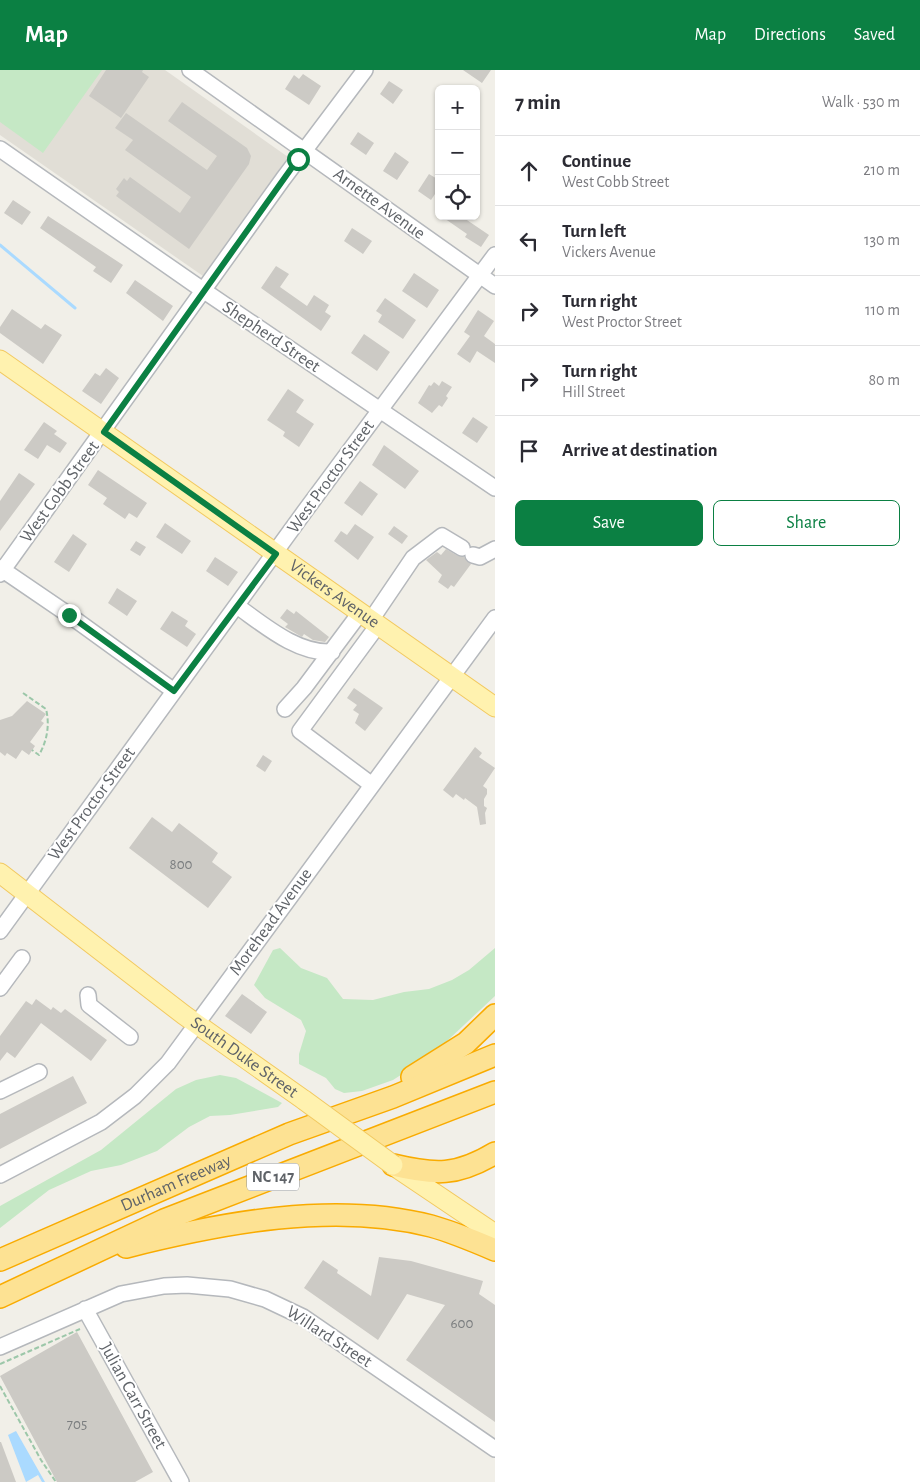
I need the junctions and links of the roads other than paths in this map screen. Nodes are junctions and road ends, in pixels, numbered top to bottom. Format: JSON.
{"nodes":[{"id":1,"x":190,"y":70,"type":"edge"},
{"id":2,"x":364,"y":70,"type":"edge"},
{"id":3,"x":0,"y":149,"type":"edge"},
{"id":4,"x":305,"y":150,"type":"junction"},
{"id":5,"x":495,"y":256,"type":"edge"},
{"id":6,"x":480,"y":276,"type":"junction"},
{"id":7,"x":495,"y":286,"type":"edge"},
{"id":8,"x":204,"y":291,"type":"junction"},
{"id":9,"x":0,"y":360,"type":"edge"},
{"id":10,"x":379,"y":410,"type":"junction"},
{"id":11,"x":104,"y":432,"type":"junction"},
{"id":12,"x":495,"y":488,"type":"edge"},
{"id":13,"x":495,"y":549,"type":"edge"},
{"id":14,"x":276,"y":554,"type":"junction"},
{"id":15,"x":1,"y":571,"type":"edge"},
{"id":16,"x":237,"y":606,"type":"junction"},
{"id":17,"x":495,"y":618,"type":"edge"},
{"id":18,"x":370,"y":619,"type":"junction"},
{"id":19,"x":332,"y":652,"type":"junction"},
{"id":20,"x":452,"y":677,"type":"junction"},
{"id":21,"x":174,"y":691,"type":"junction"},
{"id":22,"x":495,"y":707,"type":"edge"},
{"id":23,"x":285,"y":709,"type":"dead end"},
{"id":24,"x":372,"y":785,"type":"junction"},
{"id":25,"x":0,"y":874,"type":"edge"},
{"id":26,"x":27,"y":894,"type":"junction"},
{"id":27,"x":0,"y":931,"type":"edge"},
{"id":28,"x":22,"y":958,"type":"dead end"},
{"id":29,"x":0,"y":988,"type":"edge"},
{"id":30,"x":88,"y":995,"type":"dead end"},
{"id":31,"x":495,"y":1015,"type":"edge"},
{"id":32,"x":196,"y":1025,"type":"junction"},
{"id":33,"x":130,"y":1036,"type":"dead end"},
{"id":34,"x":495,"y":1055,"type":"edge"},
{"id":35,"x":39,"y":1072,"type":"dead end"},
{"id":36,"x":0,"y":1091,"type":"edge"},
{"id":37,"x":495,"y":1092,"type":"edge"},
{"id":38,"x":289,"y":1134,"type":"junction"},
{"id":39,"x":495,"y":1153,"type":"edge"},
{"id":40,"x":393,"y":1165,"type":"junction"},
{"id":41,"x":0,"y":1175,"type":"edge"},
{"id":42,"x":495,"y":1234,"type":"edge"},
{"id":43,"x":495,"y":1250,"type":"edge"},
{"id":44,"x":0,"y":1260,"type":"edge"},
{"id":45,"x":55,"y":1270,"type":"junction"},
{"id":46,"x":0,"y":1297,"type":"edge"},
{"id":47,"x":85,"y":1309,"type":"junction"},
{"id":48,"x":0,"y":1347,"type":"edge"},
{"id":49,"x":495,"y":1449,"type":"edge"},
{"id":50,"x":181,"y":1482,"type":"edge"}],
"edges":[{"from":1,"to":4,"type":"street","name":"Arnette Avenue"},
{"from":2,"to":4,"type":"street","name":"West Cobb Street"},
{"from":3,"to":8,"type":"street","name":"Shepherd Street"},
{"from":4,"to":6,"type":"street","name":"Arnette Avenue"},
{"from":4,"to":8,"type":"street","name":"West Cobb Street"},
{"from":5,"to":6,"type":"street","name":"West Proctor Street"},
{"from":6,"to":7,"type":"street","name":"Arnette Avenue"},
{"from":6,"to":10,"type":"street","name":"West Proctor Street"},
{"from":8,"to":10,"type":"street","name":"Shepherd Street"},
{"from":8,"to":11,"type":"street","name":"West Cobb Street"},
{"from":9,"to":11,"type":"main road","name":"Vickers Avenue"},
{"from":10,"to":12,"type":"street","name":"Shepherd Street"},
{"from":10,"to":14,"type":"street","name":"West Proctor Street"},
{"from":11,"to":14,"type":"main road","name":"Vickers Avenue"},
{"from":11,"to":15,"type":"street","name":"West Cobb Street"},
{"from":13,"to":18,"type":"street"},
{"from":14,"to":16,"type":"street","name":"West Proctor Street"},
{"from":14,"to":18,"type":"main road","name":"Vickers Avenue"},
{"from":15,"to":21,"type":"street"},
{"from":16,"to":19,"type":"street"},
{"from":16,"to":21,"type":"street","name":"West Proctor Street"},
{"from":17,"to":20,"type":"street","name":"Morehead Avenue"},
{"from":18,"to":19,"type":"street"},
{"from":18,"to":20,"type":"main road","name":"Vickers Avenue"},
{"from":18,"to":24,"type":"street"},
{"from":19,"to":23,"type":"street"},
{"from":20,"to":22,"type":"main road","name":"Vickers Avenue"},
{"from":20,"to":24,"type":"street","name":"Morehead Avenue"},
{"from":21,"to":26,"type":"street","name":"West Proctor Street"},
{"from":24,"to":32,"type":"street","name":"Morehead Avenue"},
{"from":25,"to":26,"type":"main road","name":"South Duke Street"},
{"from":26,"to":27,"type":"street","name":"West Proctor Street"},
{"from":26,"to":32,"type":"main road","name":"South Duke Street"},
{"from":28,"to":29,"type":"street"},
{"from":30,"to":33,"type":"street"},
{"from":31,"to":38,"type":"highway"},
{"from":32,"to":40,"type":"main road","name":"South Duke Street","bridge":true},
{"from":32,"to":41,"type":"street","name":"Morehead Avenue"},
{"from":34,"to":38,"type":"highway","name":"Durham Freeway","number":"NC 147"},
{"from":35,"to":36,"type":"street"},
{"from":37,"to":45,"type":"highway","name":"Durham Freeway","number":"NC 147"},
{"from":38,"to":44,"type":"highway","name":"Durham Freeway","number":"NC 147"},
{"from":39,"to":40,"type":"highway"},
{"from":40,"to":42,"type":"main road","name":"South Duke Street"},
{"from":43,"to":45,"type":"highway"},
{"from":45,"to":46,"type":"highway","name":"Durham Freeway","number":"NC 147"},
{"from":47,"to":48,"type":"street","name":"Willard Street"},
{"from":47,"to":49,"type":"street","name":"Willard Street"},
{"from":47,"to":50,"type":"street","name":"Julian Carr Street"}]}
